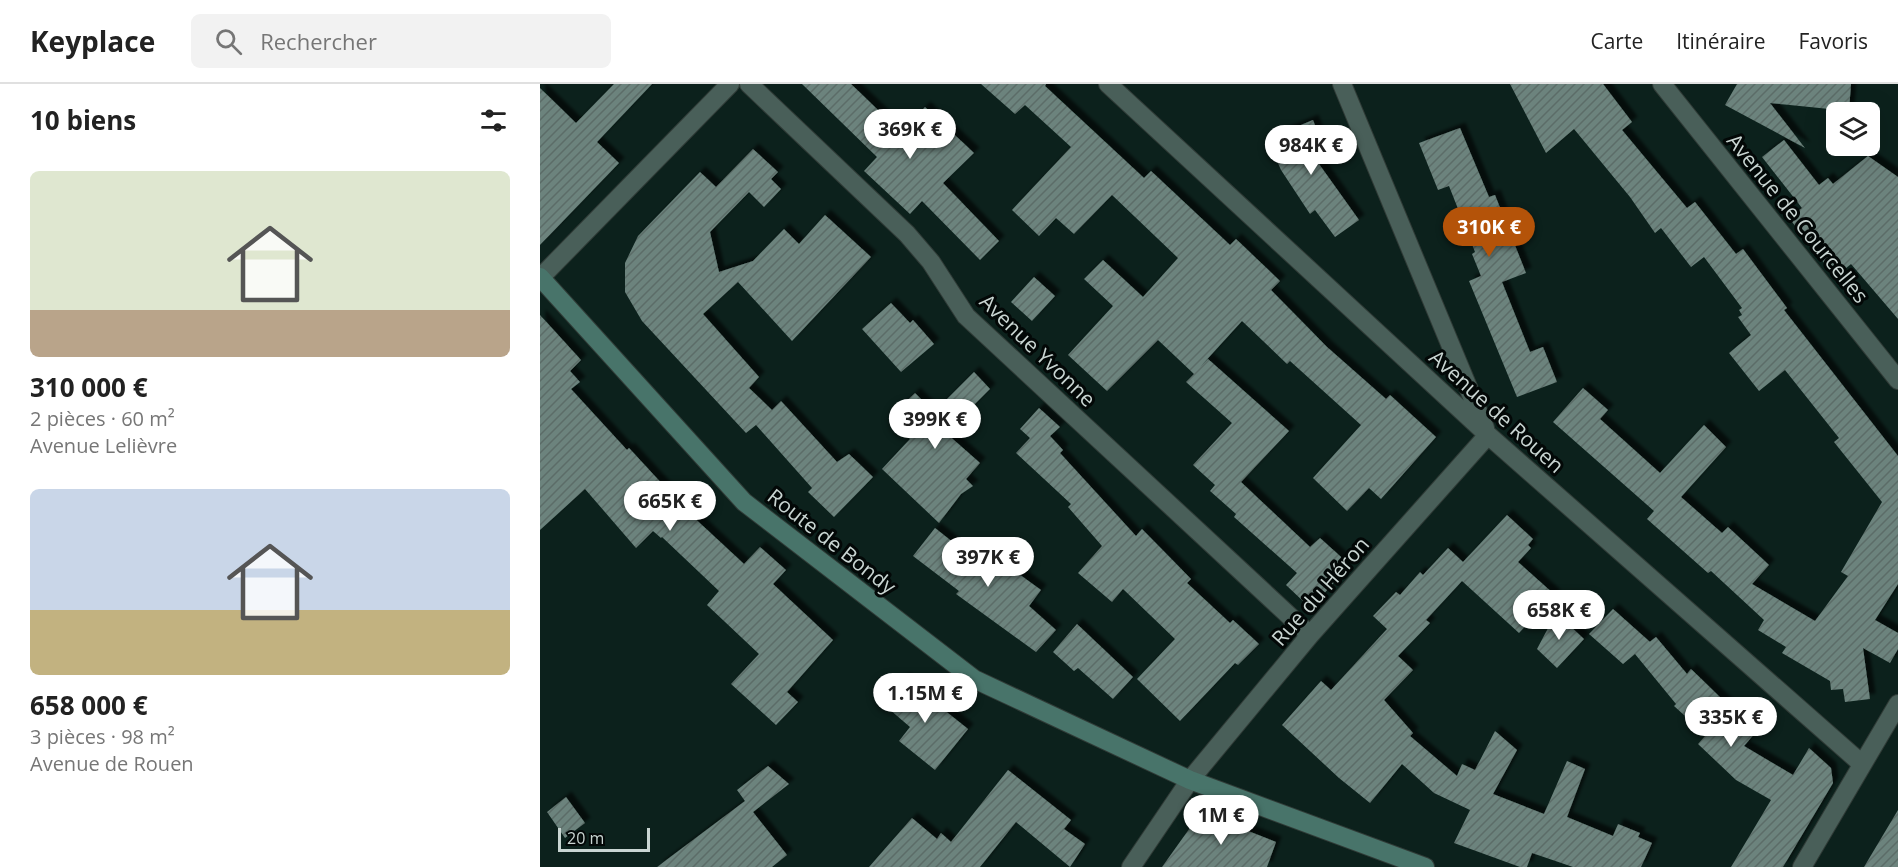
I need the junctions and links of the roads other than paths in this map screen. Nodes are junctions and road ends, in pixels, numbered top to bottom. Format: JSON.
{"nodes":[{"id":1,"x":730,"y":84,"type":"edge"},
{"id":2,"x":749,"y":84,"type":"edge"},
{"id":3,"x":1108,"y":84,"type":"edge"},
{"id":4,"x":1342,"y":84,"type":"edge"},
{"id":5,"x":1662,"y":84,"type":"edge"},
{"id":6,"x":540,"y":277,"type":"edge"},
{"id":7,"x":1898,"y":380,"type":"edge"},
{"id":8,"x":1488,"y":435,"type":"junction"},
{"id":9,"x":1310,"y":635,"type":"junction"},
{"id":10,"x":1898,"y":704,"type":"edge"},
{"id":11,"x":1862,"y":764,"type":"junction"},
{"id":12,"x":1190,"y":780,"type":"junction"},
{"id":13,"x":1131,"y":867,"type":"edge"},
{"id":14,"x":1425,"y":867,"type":"edge"},
{"id":15,"x":1802,"y":867,"type":"edge"}],
"edges":[{"from":1,"to":6,"type":"street"},
{"from":2,"to":9,"type":"street","name":"Avenue Yvonne"},
{"from":3,"to":8,"type":"street","name":"Avenue de Rouen"},
{"from":4,"to":8,"type":"street"},
{"from":5,"to":7,"type":"street","name":"Avenue de Courcelles"},
{"from":6,"to":12,"type":"street","name":"Route de Bondy"},
{"from":8,"to":9,"type":"street","name":"Rue du Héron"},
{"from":8,"to":11,"type":"street","name":"Avenue de Rouen"},
{"from":9,"to":12,"type":"street","name":"Rue du Héron"},
{"from":10,"to":11,"type":"street"},
{"from":11,"to":15,"type":"street"},
{"from":12,"to":13,"type":"street","name":"Rue du Héron"},
{"from":12,"to":14,"type":"street","name":"Route de Bondy"}]}
